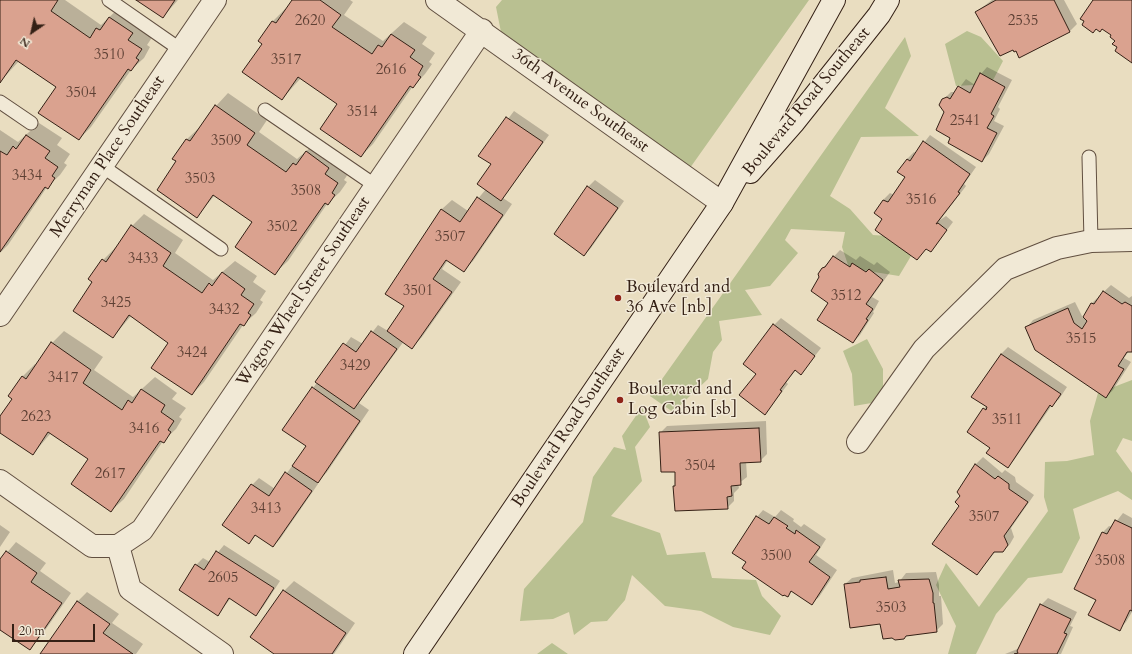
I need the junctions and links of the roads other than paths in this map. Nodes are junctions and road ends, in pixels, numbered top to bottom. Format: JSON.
{"nodes":[{"id":1,"x":109,"y":0,"type":"edge"},
{"id":2,"x":215,"y":0,"type":"edge"},
{"id":3,"x":438,"y":0,"type":"edge"},
{"id":4,"x":834,"y":0,"type":"edge"},
{"id":5,"x":888,"y":0,"type":"edge"},
{"id":6,"x":482,"y":30,"type":"junction"},
{"id":7,"x":181,"y":50,"type":"junction"},
{"id":8,"x":0,"y":102,"type":"edge"},
{"id":9,"x":266,"y":110,"type":"dead end"},
{"id":10,"x":31,"y":123,"type":"dead end"},
{"id":11,"x":1089,"y":157,"type":"dead end"},
{"id":12,"x":102,"y":166,"type":"junction"},
{"id":13,"x":376,"y":186,"type":"junction"},
{"id":14,"x":722,"y":203,"type":"junction"},
{"id":15,"x":1132,"y":240,"type":"edge"},
{"id":16,"x":1091,"y":241,"type":"junction"},
{"id":17,"x":221,"y":249,"type":"dead end"},
{"id":18,"x":0,"y":315,"type":"edge"},
{"id":19,"x":858,"y":442,"type":"dead end"},
{"id":20,"x":0,"y":481,"type":"edge"},
{"id":21,"x":118,"y":546,"type":"junction"},
{"id":22,"x":222,"y":654,"type":"edge"},
{"id":23,"x":415,"y":654,"type":"edge"}],
"edges":[{"from":1,"to":7,"type":"lane"},
{"from":2,"to":7,"type":"street","name":"Merryman Place Southeast"},
{"from":3,"to":6,"type":"street","name":"36th Avenue Southeast"},
{"from":4,"to":14,"type":"street","name":"Boulevard Road Southeast"},
{"from":5,"to":14,"type":"street","name":"Boulevard Road Southeast"},
{"from":6,"to":13,"type":"street","name":"Wagon Wheel Street Southeast"},
{"from":6,"to":14,"type":"street","name":"36th Avenue Southeast"},
{"from":7,"to":12,"type":"street","name":"Merryman Place Southeast"},
{"from":8,"to":10,"type":"lane"},
{"from":9,"to":13,"type":"lane"},
{"from":11,"to":16,"type":"lane"},
{"from":12,"to":17,"type":"lane"},
{"from":12,"to":18,"type":"street","name":"Merryman Place Southeast"},
{"from":13,"to":21,"type":"street","name":"Wagon Wheel Street Southeast"},
{"from":14,"to":23,"type":"street","name":"Boulevard Road Southeast"},
{"from":15,"to":16,"type":"street"},
{"from":16,"to":19,"type":"street"},
{"from":20,"to":21,"type":"street"},
{"from":21,"to":22,"type":"street"}]}
